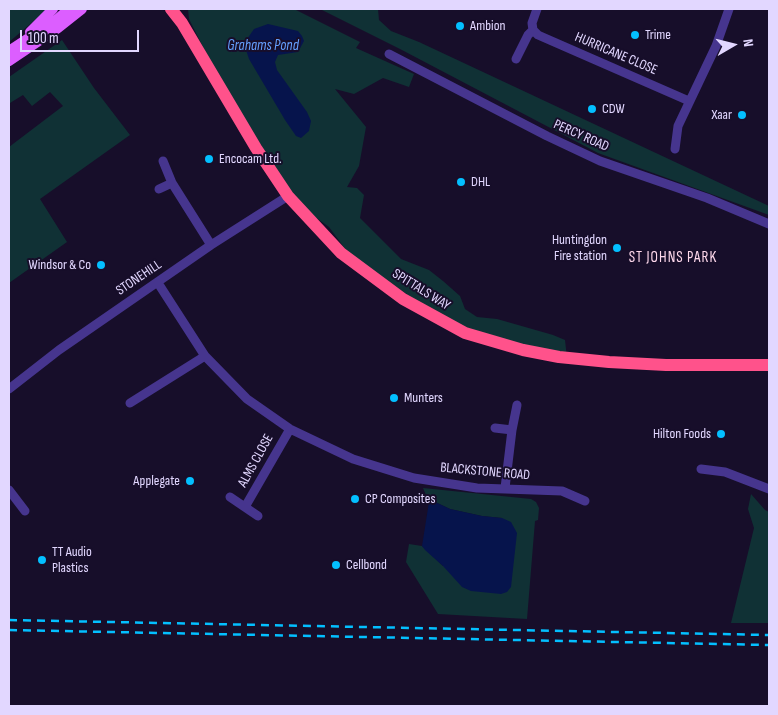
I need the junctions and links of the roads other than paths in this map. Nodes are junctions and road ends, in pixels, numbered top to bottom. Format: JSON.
{"nodes":[{"id":1,"x":53,"y":9,"type":"edge"},
{"id":2,"x":69,"y":9,"type":"edge"},
{"id":3,"x":82,"y":9,"type":"edge"},
{"id":4,"x":171,"y":9,"type":"edge"},
{"id":5,"x":178,"y":9,"type":"edge"},
{"id":6,"x":537,"y":9,"type":"edge"},
{"id":7,"x":729,"y":9,"type":"edge"},
{"id":8,"x":182,"y":23,"type":"junction"},
{"id":9,"x":533,"y":30,"type":"junction"},
{"id":10,"x":12,"y":49,"type":"edge"},
{"id":11,"x":389,"y":54,"type":"dead end"},
{"id":12,"x":516,"y":59,"type":"dead end"},
{"id":13,"x":9,"y":60,"type":"edge"},
{"id":14,"x":689,"y":101,"type":"junction"},
{"id":15,"x":675,"y":149,"type":"dead end"},
{"id":16,"x":163,"y":161,"type":"dead end"},
{"id":17,"x":172,"y":183,"type":"junction"},
{"id":18,"x":159,"y":190,"type":"dead end"},
{"id":19,"x":288,"y":196,"type":"junction"},
{"id":20,"x":769,"y":224,"type":"edge"},
{"id":21,"x":211,"y":245,"type":"junction"},
{"id":22,"x":158,"y":282,"type":"junction"},
{"id":23,"x":205,"y":356,"type":"junction"},
{"id":24,"x":769,"y":364,"type":"edge"},
{"id":25,"x":9,"y":389,"type":"edge"},
{"id":26,"x":130,"y":403,"type":"dead end"},
{"id":27,"x":517,"y":405,"type":"dead end"},
{"id":28,"x":495,"y":428,"type":"dead end"},
{"id":29,"x":290,"y":429,"type":"junction"},
{"id":30,"x":512,"y":430,"type":"junction"},
{"id":31,"x":701,"y":469,"type":"dead end"},
{"id":32,"x":505,"y":488,"type":"junction"},
{"id":33,"x":769,"y":489,"type":"edge"},
{"id":34,"x":9,"y":490,"type":"edge"},
{"id":35,"x":230,"y":497,"type":"dead end"},
{"id":36,"x":585,"y":501,"type":"dead end"},
{"id":37,"x":245,"y":508,"type":"junction"},
{"id":38,"x":25,"y":511,"type":"dead end"},
{"id":39,"x":258,"y":516,"type":"dead end"}],
"edges":[{"from":1,"to":10,"type":"main road"},
{"from":2,"to":10,"type":"main road"},
{"from":3,"to":13,"type":"main road"},
{"from":4,"to":8,"type":"highway","name":"SPITTALS WAY"},
{"from":5,"to":8,"type":"highway","name":"SPITTALS WAY"},
{"from":6,"to":9,"type":"street"},
{"from":7,"to":14,"type":"street"},
{"from":8,"to":19,"type":"highway","name":"SPITTALS WAY"},
{"from":9,"to":12,"type":"street"},
{"from":9,"to":14,"type":"street","name":"HURRICANE CLOSE"},
{"from":11,"to":20,"type":"street","name":"PERCY ROAD"},
{"from":14,"to":15,"type":"street"},
{"from":16,"to":17,"type":"street"},
{"from":17,"to":18,"type":"street"},
{"from":17,"to":21,"type":"street"},
{"from":19,"to":21,"type":"street","name":"STONEHILL"},
{"from":19,"to":24,"type":"highway","name":"SPITTALS WAY"},
{"from":21,"to":22,"type":"street","name":"STONEHILL"},
{"from":22,"to":23,"type":"street","name":"BLACKSTONE ROAD"},
{"from":22,"to":25,"type":"street","name":"STONEHILL"},
{"from":23,"to":26,"type":"street"},
{"from":23,"to":29,"type":"street","name":"BLACKSTONE ROAD"},
{"from":27,"to":30,"type":"street"},
{"from":28,"to":30,"type":"street"},
{"from":29,"to":32,"type":"street","name":"BLACKSTONE ROAD"},
{"from":29,"to":37,"type":"street","name":"ALMS CLOSE"},
{"from":30,"to":32,"type":"street"},
{"from":31,"to":33,"type":"street"},
{"from":32,"to":36,"type":"street","name":"BLACKSTONE ROAD"},
{"from":34,"to":38,"type":"street"},
{"from":35,"to":37,"type":"street","name":"ALMS CLOSE"},
{"from":37,"to":39,"type":"street","name":"ALMS CLOSE"}]}
